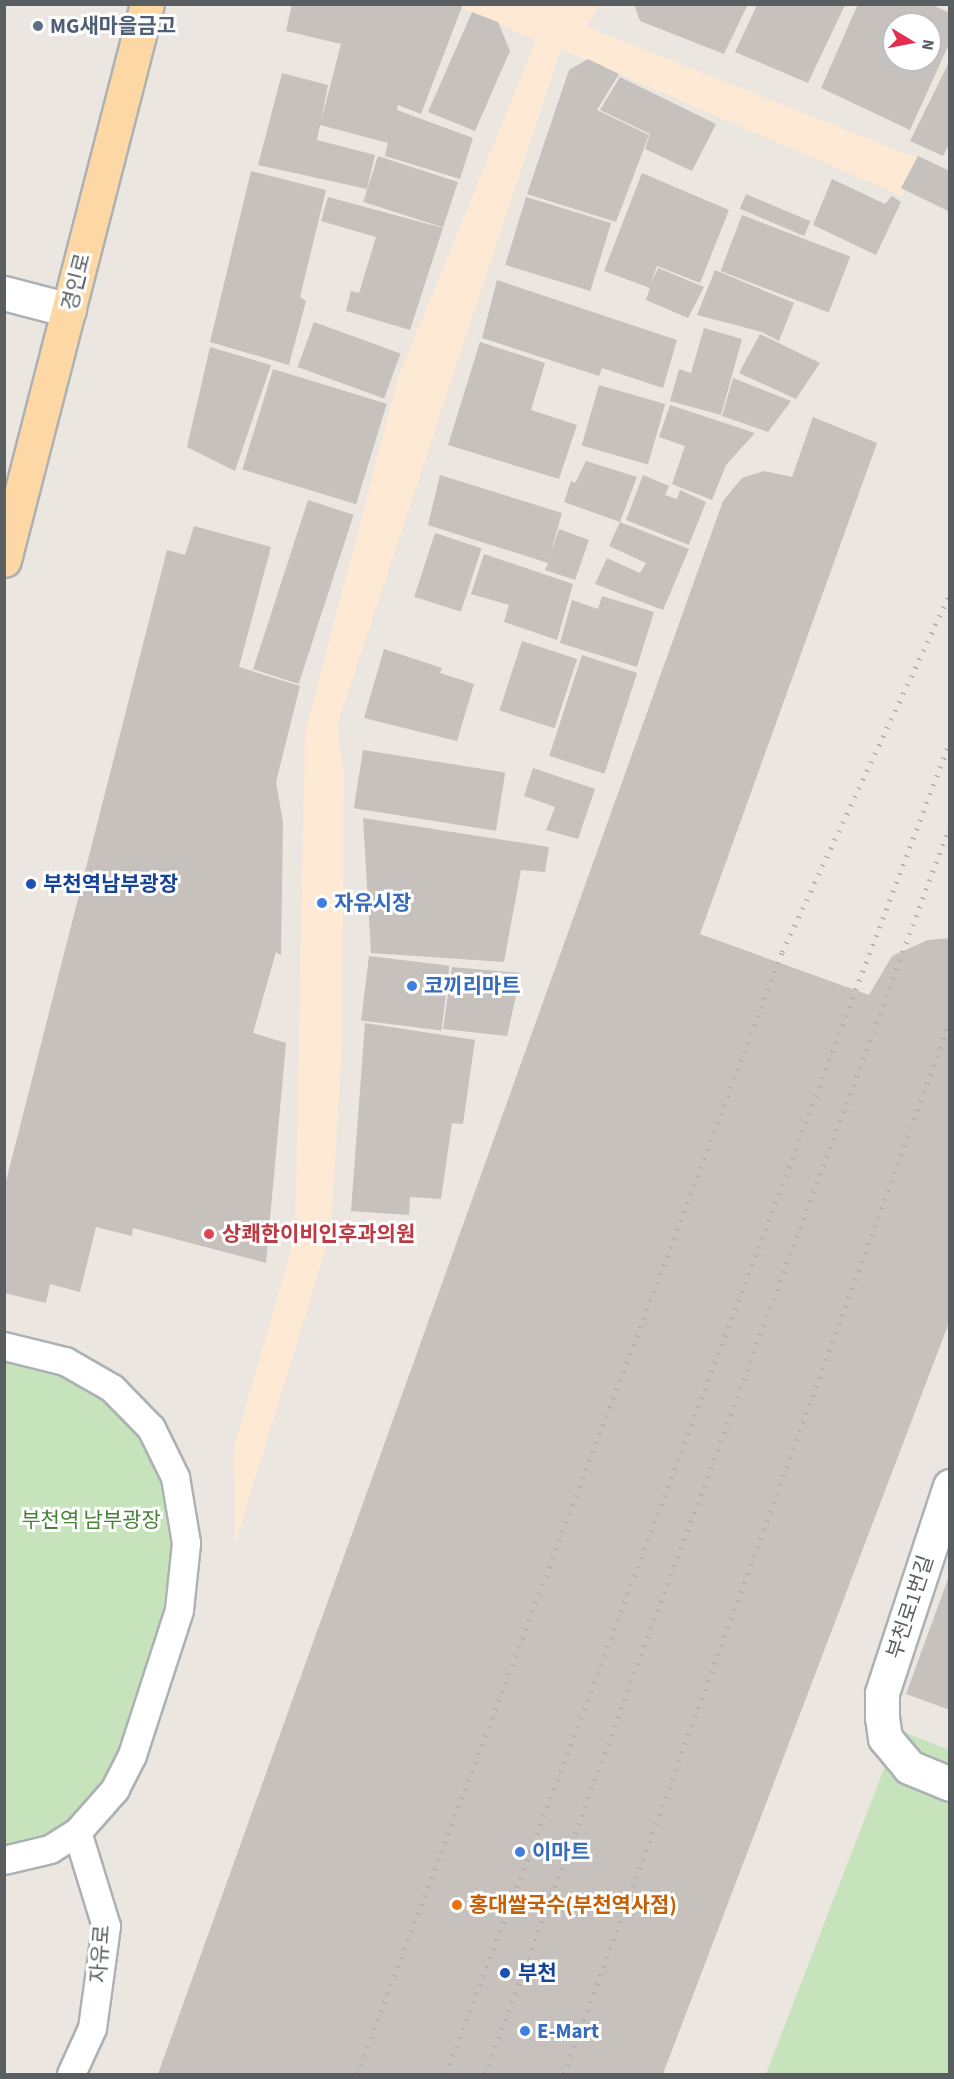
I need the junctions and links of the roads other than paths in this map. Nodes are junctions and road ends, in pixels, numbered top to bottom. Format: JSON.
{"nodes":[{"id":1,"x":147,"y":4,"type":"edge"},
{"id":2,"x":4,"y":293,"type":"edge"},
{"id":3,"x":69,"y":310,"type":"junction"},
{"id":4,"x":4,"y":560,"type":"edge"},
{"id":5,"x":4,"y":1346,"type":"edge"},
{"id":6,"x":950,"y":1486,"type":"edge"},
{"id":7,"x":950,"y":1784,"type":"edge"},
{"id":8,"x":77,"y":1832,"type":"junction"},
{"id":9,"x":4,"y":1860,"type":"edge"},
{"id":10,"x":71,"y":2074,"type":"edge"}],
"edges":[{"from":1,"to":3,"type":"main road","name":"경인로"},
{"from":2,"to":3,"type":"street"},
{"from":3,"to":4,"type":"main road","name":"경인로"},
{"from":5,"to":8,"type":"lane"},
{"from":6,"to":7,"type":"street","name":"부천로1번길"},
{"from":8,"to":9,"type":"lane"},
{"from":8,"to":10,"type":"lane","name":"자유로"}]}
